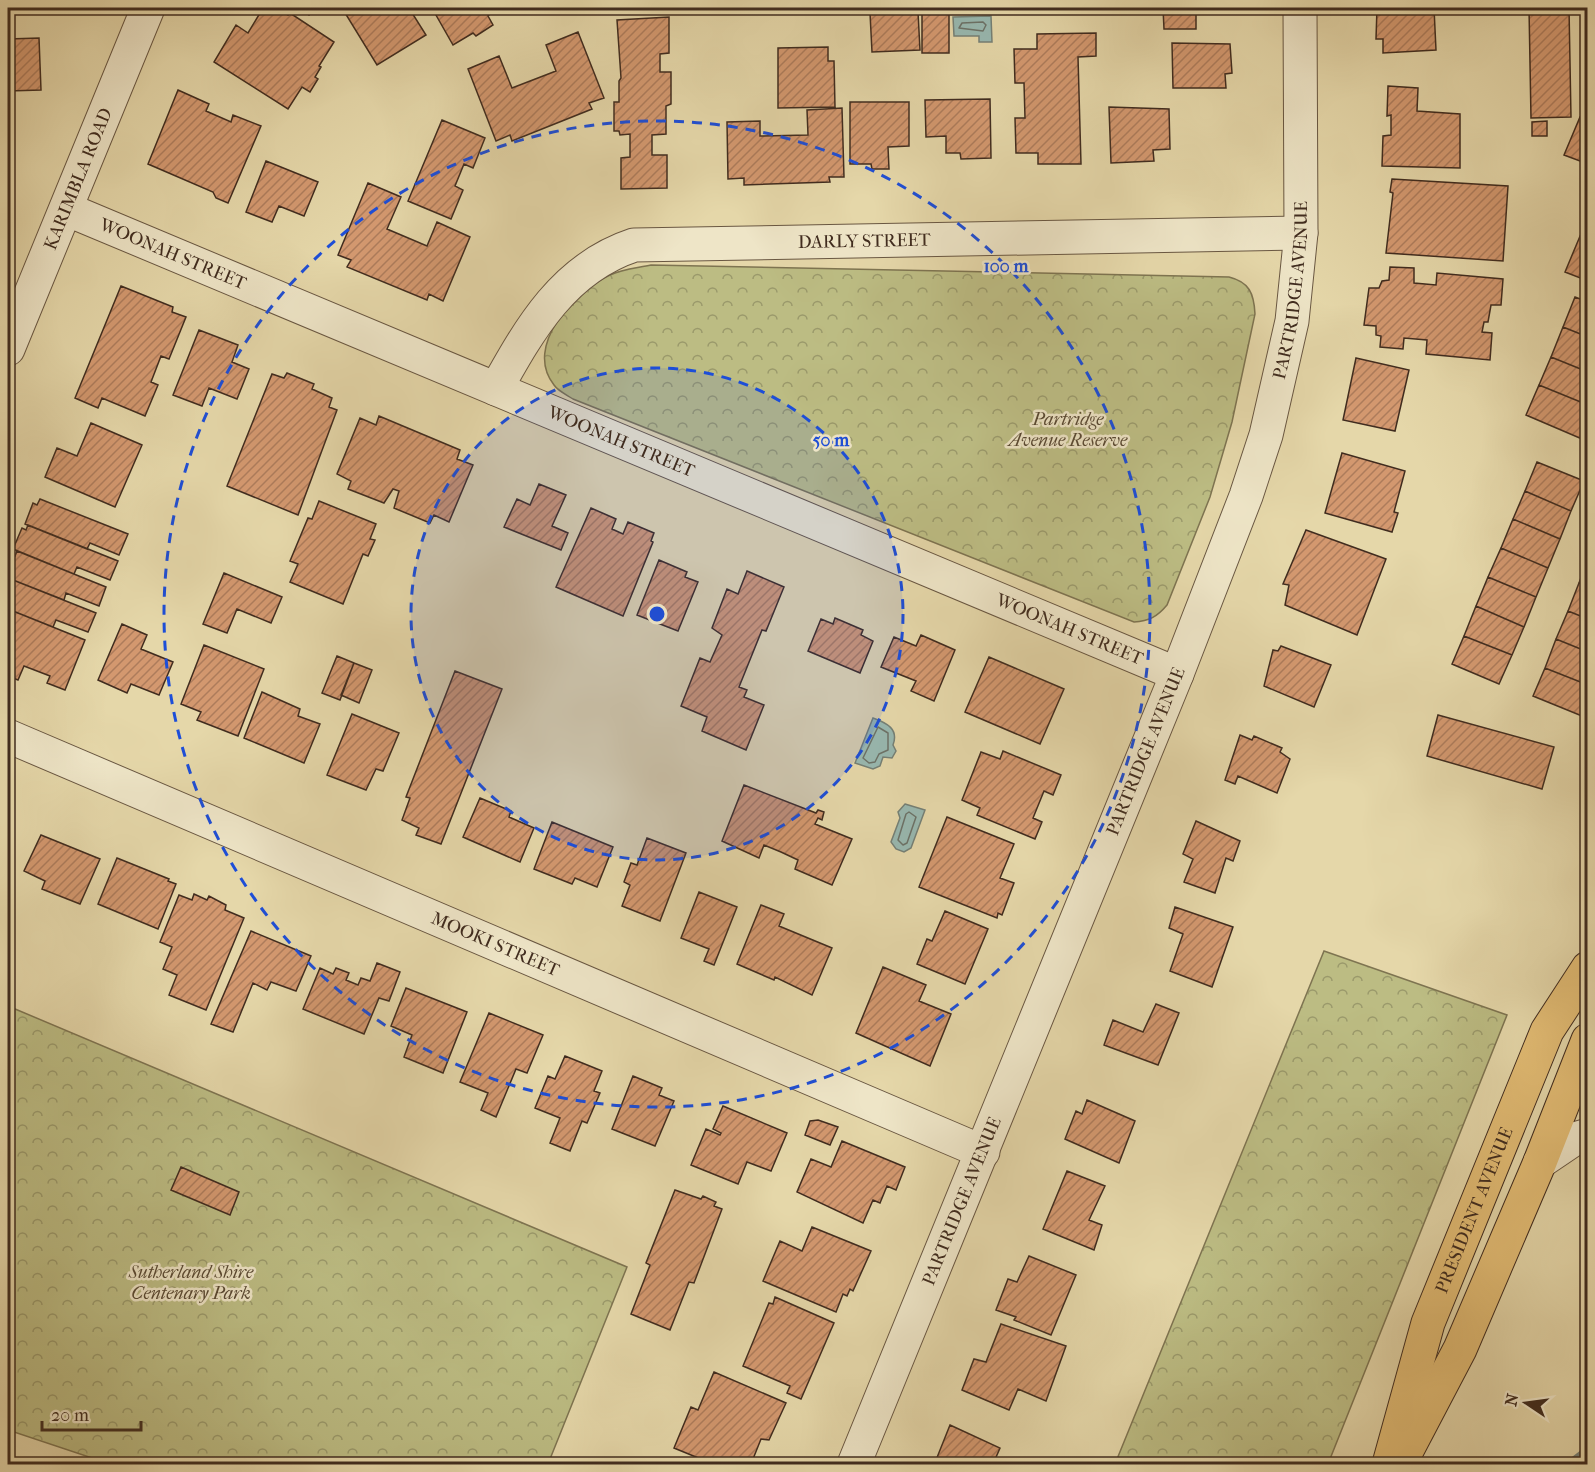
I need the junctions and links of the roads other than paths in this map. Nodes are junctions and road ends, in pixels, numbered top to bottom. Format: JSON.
{"nodes":[{"id":1,"x":148,"y":8,"type":"edge"},
{"id":2,"x":1300,"y":8,"type":"edge"},
{"id":3,"x":66,"y":209,"type":"junction"},
{"id":4,"x":1301,"y":233,"type":"junction"},
{"id":5,"x":8,"y":349,"type":"edge"},
{"id":6,"x":496,"y":389,"type":"junction"},
{"id":7,"x":1176,"y":674,"type":"junction"},
{"id":8,"x":8,"y":736,"type":"edge"},
{"id":9,"x":1587,"y":968,"type":"edge"},
{"id":10,"x":1587,"y":1047,"type":"edge"},
{"id":11,"x":1587,"y":1135,"type":"edge"},
{"id":12,"x":983,"y":1152,"type":"junction"},
{"id":13,"x":1540,"y":1162,"type":"junction"},
{"id":14,"x":854,"y":1464,"type":"edge"},
{"id":15,"x":1389,"y":1464,"type":"edge"},
{"id":16,"x":1400,"y":1464,"type":"edge"}],
"edges":[{"from":1,"to":3,"type":"street","name":"KARIMBLA ROAD"},
{"from":2,"to":4,"type":"street","name":"PARTRIDGE AVENUE"},
{"from":3,"to":5,"type":"street","name":"KARIMBLA ROAD"},
{"from":3,"to":6,"type":"street","name":"WOONAH STREET"},
{"from":4,"to":6,"type":"street","name":"DARLY STREET"},
{"from":4,"to":7,"type":"street","name":"PARTRIDGE AVENUE"},
{"from":6,"to":7,"type":"street","name":"WOONAH STREET"},
{"from":7,"to":12,"type":"street","name":"PARTRIDGE AVENUE"},
{"from":8,"to":12,"type":"street","name":"MOOKI STREET"},
{"from":9,"to":15,"type":"main road","name":"PRESIDENT AVENUE"},
{"from":10,"to":13,"type":"main road"},
{"from":11,"to":13,"type":"street"},
{"from":12,"to":14,"type":"street","name":"PARTRIDGE AVENUE"},
{"from":13,"to":16,"type":"main road"}]}
